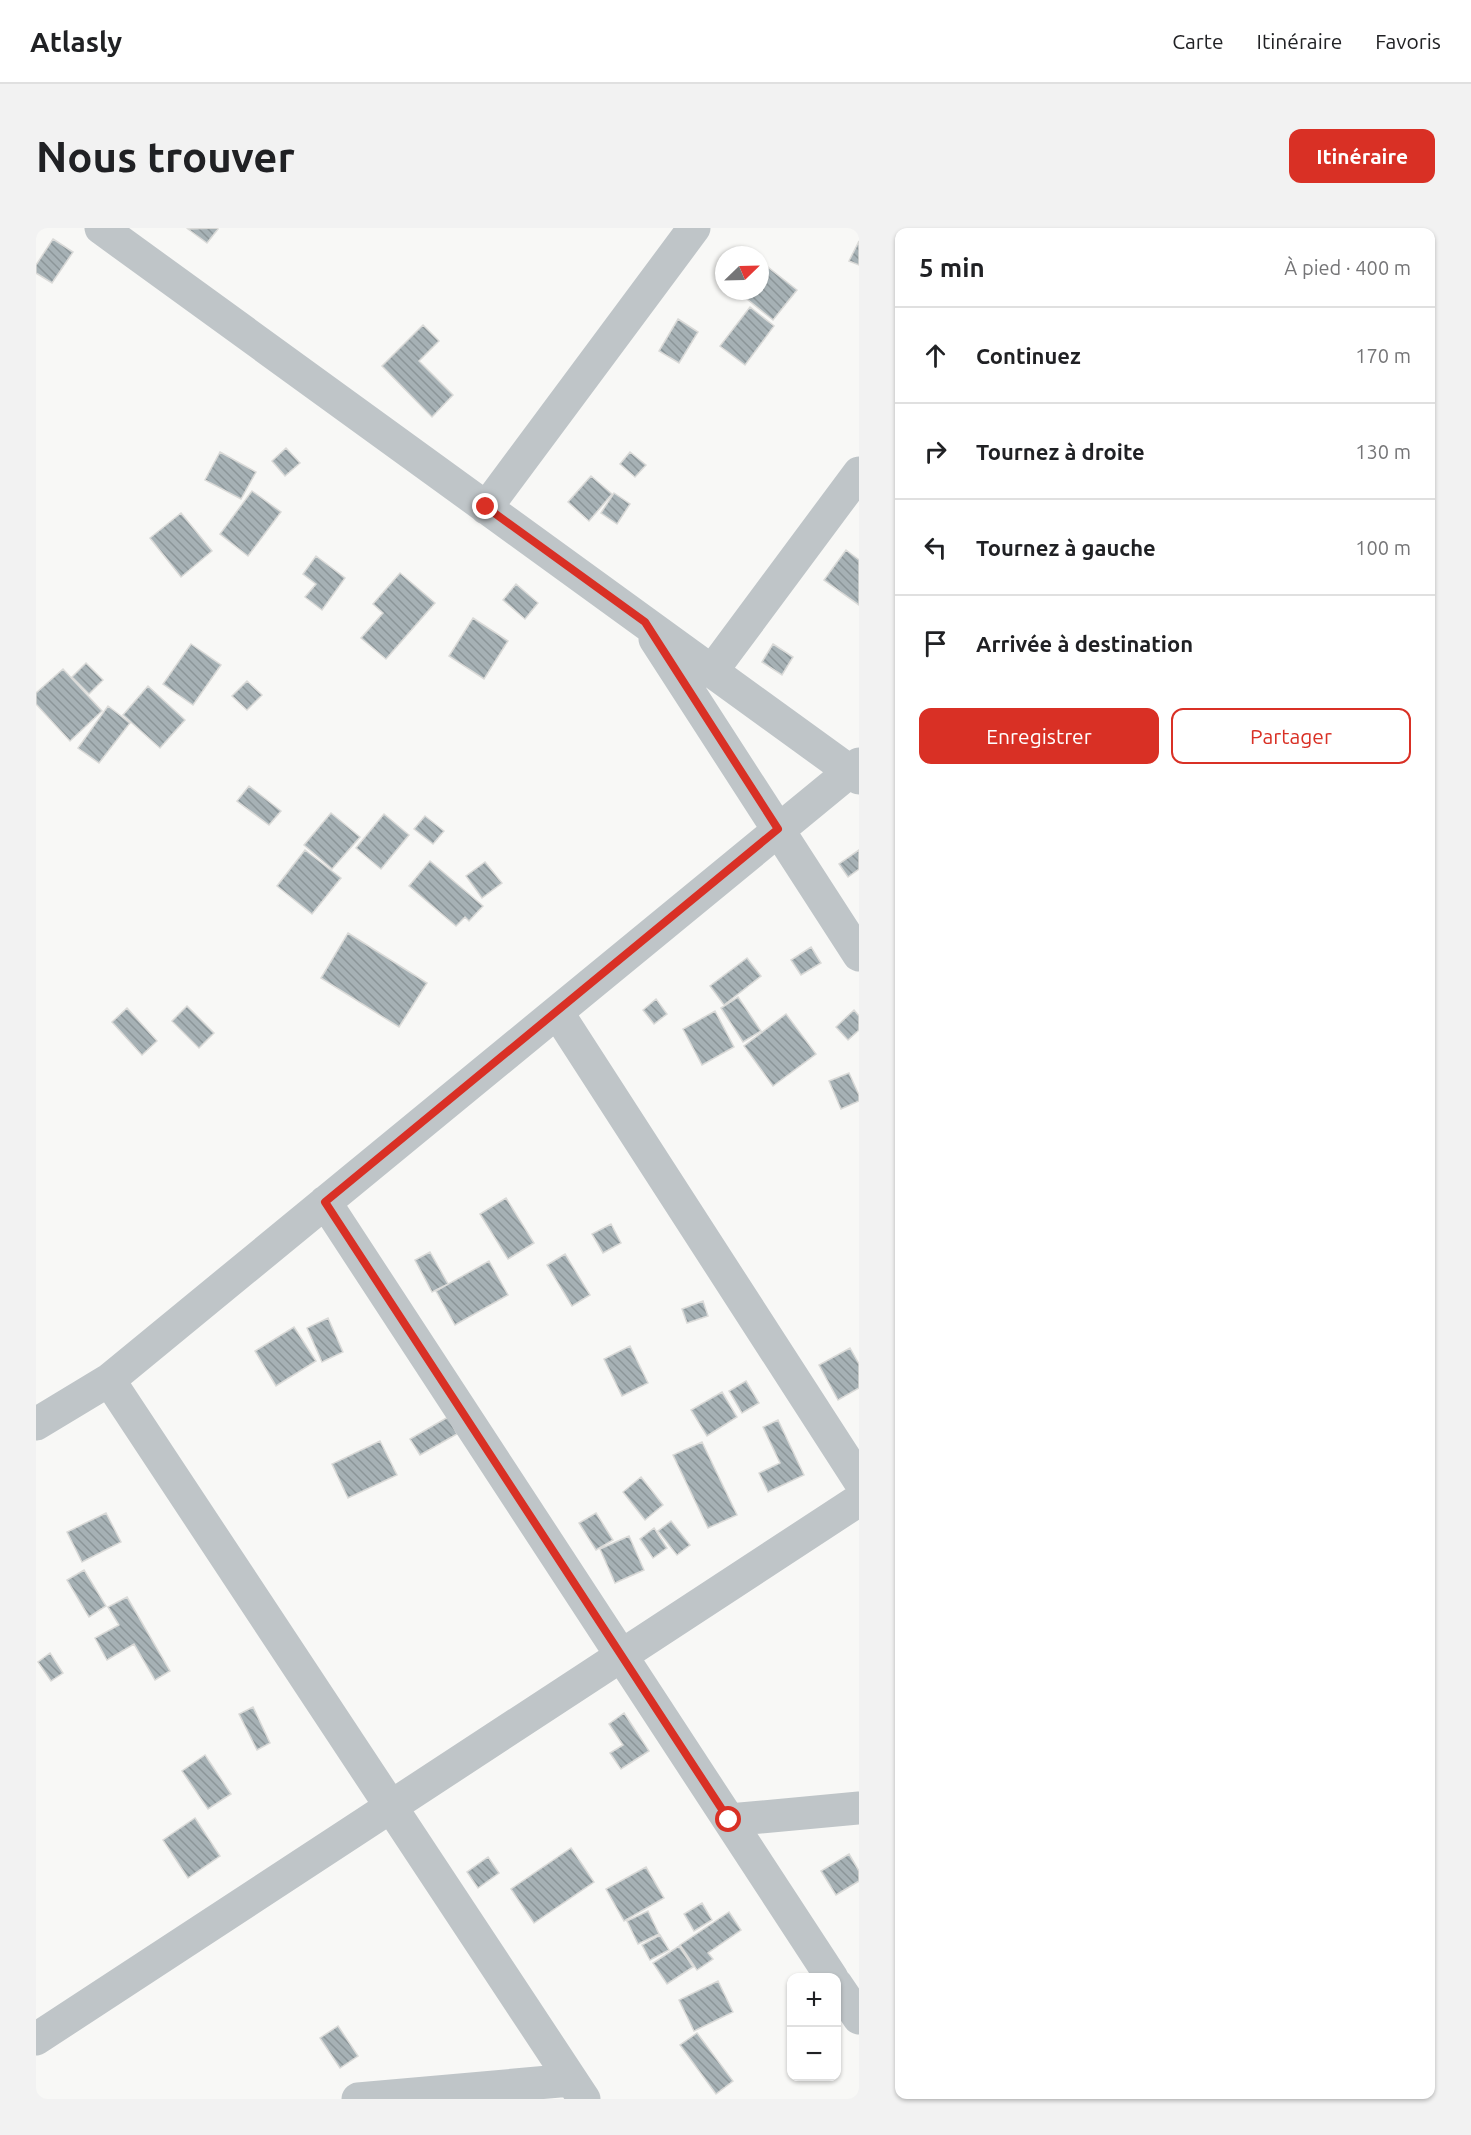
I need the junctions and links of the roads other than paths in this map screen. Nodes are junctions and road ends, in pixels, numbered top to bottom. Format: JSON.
{"nodes":[{"id":1,"x":101,"y":228,"type":"edge"},
{"id":2,"x":694,"y":228,"type":"edge"},
{"id":3,"x":859,"y":473,"type":"edge"},
{"id":4,"x":486,"y":507,"type":"junction"},
{"id":5,"x":645,"y":622,"type":"junction"},
{"id":6,"x":712,"y":672,"type":"junction"},
{"id":7,"x":856,"y":771,"type":"edge"},
{"id":8,"x":778,"y":829,"type":"junction"},
{"id":9,"x":859,"y":955,"type":"edge"},
{"id":10,"x":557,"y":1012,"type":"junction"},
{"id":11,"x":325,"y":1202,"type":"junction"},
{"id":12,"x":109,"y":1380,"type":"junction"},
{"id":13,"x":36,"y":1424,"type":"edge"},
{"id":14,"x":859,"y":1480,"type":"edge"},
{"id":15,"x":859,"y":1500,"type":"edge"},
{"id":16,"x":622,"y":1655,"type":"junction"},
{"id":17,"x":391,"y":1807,"type":"junction"},
{"id":18,"x":859,"y":1808,"type":"edge"},
{"id":19,"x":729,"y":1820,"type":"junction"},
{"id":20,"x":829,"y":1973,"type":"edge"},
{"id":21,"x":841,"y":1990,"type":"edge"},
{"id":22,"x":859,"y":2018,"type":"edge"},
{"id":23,"x":36,"y":2039,"type":"edge"},
{"id":24,"x":578,"y":2090,"type":"edge"},
{"id":25,"x":358,"y":2099,"type":"edge"}],
"edges":[{"from":1,"to":4,"type":"street"},
{"from":2,"to":4,"type":"street"},
{"from":3,"to":6,"type":"street"},
{"from":4,"to":5,"type":"street"},
{"from":5,"to":6,"type":"street"},
{"from":5,"to":8,"type":"street"},
{"from":6,"to":7,"type":"street"},
{"from":7,"to":8,"type":"street"},
{"from":8,"to":9,"type":"street"},
{"from":8,"to":10,"type":"street"},
{"from":10,"to":11,"type":"street"},
{"from":10,"to":14,"type":"street"},
{"from":11,"to":12,"type":"street"},
{"from":11,"to":16,"type":"street"},
{"from":12,"to":13,"type":"street"},
{"from":12,"to":17,"type":"street"},
{"from":15,"to":16,"type":"street"},
{"from":16,"to":17,"type":"street"},
{"from":16,"to":19,"type":"street"},
{"from":17,"to":23,"type":"street"},
{"from":17,"to":24,"type":"street"},
{"from":18,"to":19,"type":"street"},
{"from":19,"to":20,"type":"street"},
{"from":21,"to":22,"type":"street"},
{"from":24,"to":25,"type":"street"}]}
